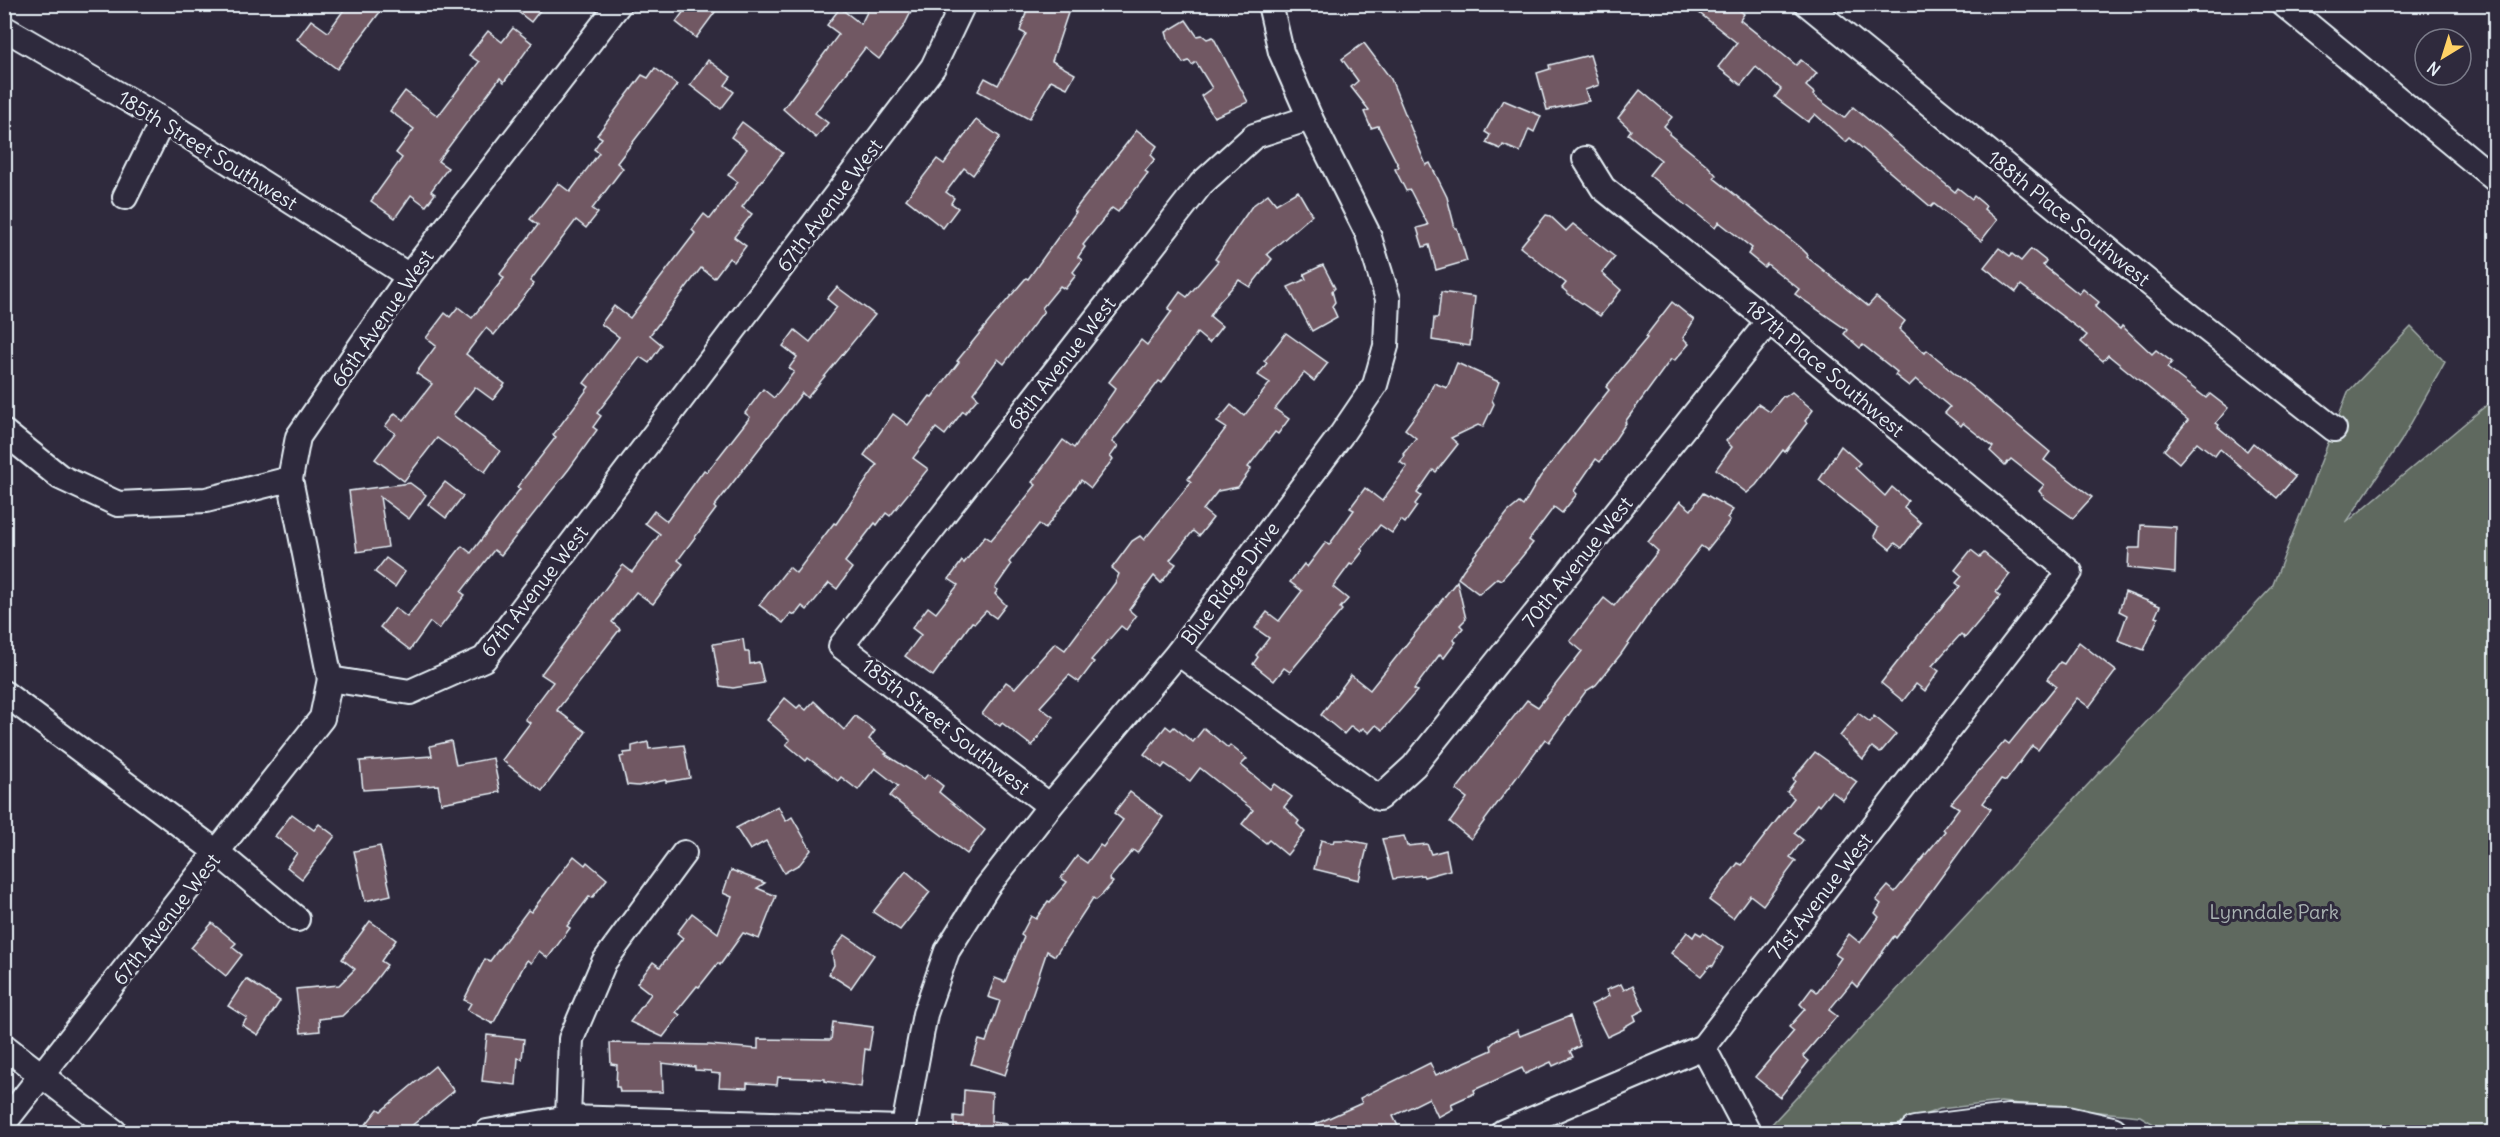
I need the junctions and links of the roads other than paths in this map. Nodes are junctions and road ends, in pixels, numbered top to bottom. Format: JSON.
{"nodes":[{"id":1,"x":619,"y":4,"type":"edge"},
{"id":2,"x":963,"y":4,"type":"edge"},
{"id":3,"x":1270,"y":4,"type":"edge"},
{"id":4,"x":1807,"y":4,"type":"edge"},
{"id":5,"x":2283,"y":4,"type":"edge"},
{"id":6,"x":4,"y":28,"type":"edge"},
{"id":7,"x":1310,"y":118,"type":"junction"},
{"id":8,"x":163,"y":120,"type":"junction"},
{"id":9,"x":1586,"y":159,"type":"dead end"},
{"id":10,"x":2496,"y":180,"type":"edge"},
{"id":11,"x":125,"y":197,"type":"dead end"},
{"id":12,"x":409,"y":276,"type":"junction"},
{"id":13,"x":1769,"y":321,"type":"junction"},
{"id":14,"x":2334,"y":429,"type":"dead end"},
{"id":15,"x":4,"y":432,"type":"edge"},
{"id":16,"x":290,"y":479,"type":"junction"},
{"id":17,"x":2070,"y":572,"type":"joint"},
{"id":18,"x":842,"y":646,"type":"joint"},
{"id":19,"x":1178,"y":653,"type":"junction"},
{"id":20,"x":330,"y":679,"type":"junction"},
{"id":21,"x":4,"y":693,"type":"edge"},
{"id":22,"x":1050,"y":806,"type":"junction"},
{"id":23,"x":218,"y":853,"type":"junction"},
{"id":24,"x":684,"y":853,"type":"dead end"},
{"id":25,"x":297,"y":919,"type":"dead end"},
{"id":26,"x":4,"y":1046,"type":"edge"},
{"id":27,"x":1703,"y":1047,"type":"junction"},
{"id":28,"x":43,"y":1077,"type":"junction"},
{"id":29,"x":568,"y":1119,"type":"junction"},
{"id":30,"x":4,"y":1123,"type":"edge"},
{"id":31,"x":903,"y":1130,"type":"edge"},
{"id":32,"x":115,"y":1132,"type":"edge"},
{"id":33,"x":487,"y":1132,"type":"edge"},
{"id":34,"x":1503,"y":1132,"type":"edge"},
{"id":35,"x":1748,"y":1132,"type":"edge"},
{"id":36,"x":1915,"y":1132,"type":"edge"},
{"id":37,"x":2112,"y":1132,"type":"edge"}],
"edges":[{"from":1,"to":12,"type":"street","name":"66th Avenue West"},
{"from":2,"to":20,"type":"street","name":"67th Avenue West"},
{"from":3,"to":7,"type":"street","name":"Blue Ridge Drive"},
{"from":4,"to":14,"type":"street","name":"188th Place Southwest"},
{"from":5,"to":10,"type":"street"},
{"from":6,"to":8,"type":"street","name":"185th Street Southwest"},
{"from":7,"to":18,"type":"street","name":"68th Avenue West"},
{"from":7,"to":19,"type":"street","name":"Blue Ridge Drive"},
{"from":8,"to":11,"type":"street"},
{"from":8,"to":12,"type":"street","name":"185th Street Southwest"},
{"from":9,"to":13,"type":"street","name":"187th Place Southwest"},
{"from":12,"to":16,"type":"street","name":"66th Avenue West"},
{"from":13,"to":17,"type":"street","name":"187th Place Southwest"},
{"from":13,"to":19,"type":"street","name":"70th Avenue West"},
{"from":15,"to":16,"type":"street"},
{"from":16,"to":20,"type":"street","name":"66th Avenue West"},
{"from":17,"to":27,"type":"street","name":"71st Avenue West"},
{"from":18,"to":22,"type":"street","name":"185th Street Southwest"},
{"from":19,"to":22,"type":"street","name":"Blue Ridge Drive"},
{"from":20,"to":23,"type":"street","name":"67th Avenue West"},
{"from":21,"to":23,"type":"street"},
{"from":22,"to":31,"type":"street","name":"Blue Ridge Drive"},
{"from":23,"to":25,"type":"street"},
{"from":23,"to":28,"type":"street","name":"67th Avenue West"},
{"from":24,"to":29,"type":"street"},
{"from":26,"to":28,"type":"street"},
{"from":27,"to":34,"type":"street","name":"71st Avenue West"},
{"from":27,"to":35,"type":"street"},
{"from":28,"to":30,"type":"street","name":"67th Avenue West"},
{"from":28,"to":32,"type":"street"},
{"from":29,"to":31,"type":"street"},
{"from":29,"to":33,"type":"street"},
{"from":36,"to":37,"type":"main road"}]}
